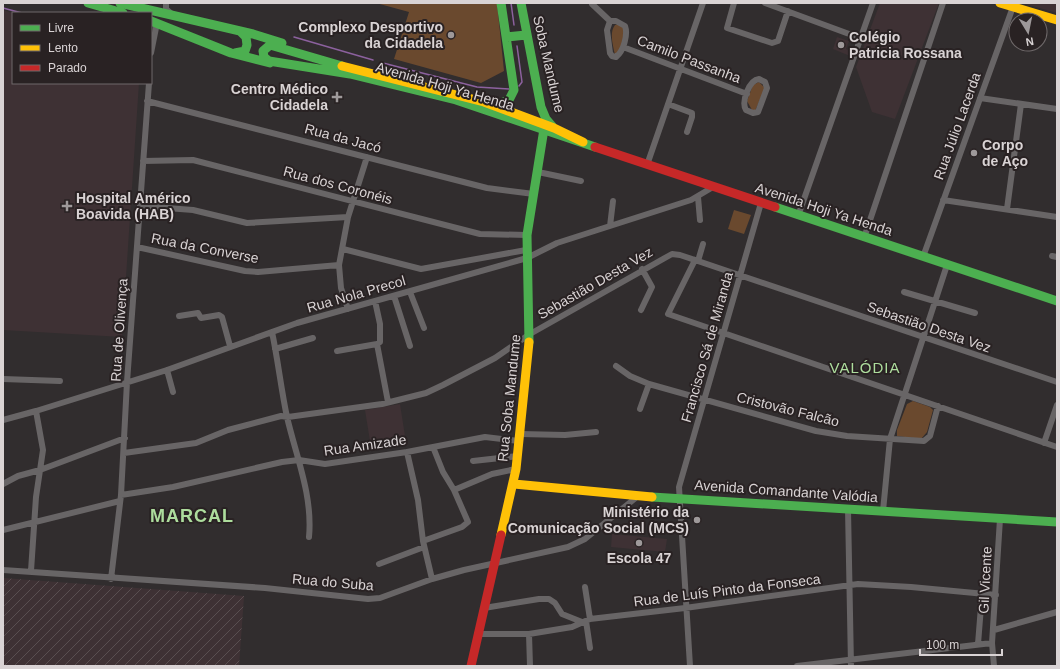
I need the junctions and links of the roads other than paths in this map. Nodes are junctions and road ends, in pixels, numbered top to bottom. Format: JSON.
{"nodes":[{"id":1,"x":88,"y":3,"type":"edge"},
{"id":2,"x":120,"y":3,"type":"edge"},
{"id":3,"x":166,"y":3,"type":"edge"},
{"id":4,"x":501,"y":3,"type":"edge"},
{"id":5,"x":521,"y":3,"type":"edge"},
{"id":6,"x":703,"y":3,"type":"edge"},
{"id":7,"x":734,"y":3,"type":"edge"},
{"id":8,"x":765,"y":3,"type":"edge"},
{"id":9,"x":873,"y":3,"type":"edge"},
{"id":10,"x":943,"y":3,"type":"edge"},
{"id":11,"x":1000,"y":3,"type":"edge"},
{"id":12,"x":592,"y":4,"type":"edge"},
{"id":13,"x":1014,"y":5,"type":"edge"},
{"id":14,"x":151,"y":7,"type":"edge"},
{"id":15,"x":788,"y":11,"type":"junction"},
{"id":16,"x":120,"y":12,"type":"edge"},
{"id":17,"x":180,"y":18,"type":"junction"},
{"id":18,"x":1057,"y":20,"type":"edge"},
{"id":19,"x":610,"y":21,"type":"junction"},
{"id":20,"x":154,"y":22,"type":"edge"},
{"id":21,"x":238,"y":30,"type":"junction"},
{"id":22,"x":526,"y":35,"type":"junction"},
{"id":23,"x":507,"y":37,"type":"junction"},
{"id":24,"x":860,"y":38,"type":"junction"},
{"id":25,"x":152,"y":43,"type":"edge"},
{"id":26,"x":623,"y":47,"type":"junction"},
{"id":27,"x":231,"y":53,"type":"junction"},
{"id":28,"x":306,"y":54,"type":"junction"},
{"id":29,"x":297,"y":66,"type":"junction"},
{"id":30,"x":680,"y":69,"type":"junction"},
{"id":31,"x":148,"y":84,"type":"edge"},
{"id":32,"x":747,"y":94,"type":"junction"},
{"id":33,"x":980,"y":98,"type":"junction"},
{"id":34,"x":147,"y":101,"type":"junction"},
{"id":35,"x":484,"y":102,"type":"junction"},
{"id":36,"x":668,"y":104,"type":"junction"},
{"id":37,"x":1021,"y":104,"type":"junction"},
{"id":38,"x":1057,"y":109,"type":"edge"},
{"id":39,"x":554,"y":128,"type":"junction"},
{"id":40,"x":544,"y":129,"type":"junction"},
{"id":41,"x":687,"y":132,"type":"dead end"},
{"id":42,"x":583,"y":142,"type":"junction"},
{"id":43,"x":367,"y":157,"type":"junction"},
{"id":44,"x":143,"y":161,"type":"junction"},
{"id":45,"x":647,"y":165,"type":"junction"},
{"id":46,"x":538,"y":172,"type":"junction"},
{"id":47,"x":581,"y":181,"type":"dead end"},
{"id":48,"x":714,"y":187,"type":"junction"},
{"id":49,"x":534,"y":194,"type":"junction"},
{"id":50,"x":698,"y":197,"type":"junction"},
{"id":51,"x":943,"y":200,"type":"junction"},
{"id":52,"x":613,"y":201,"type":"dead end"},
{"id":53,"x":353,"y":202,"type":"junction"},
{"id":54,"x":761,"y":203,"type":"junction"},
{"id":55,"x":141,"y":206,"type":"junction"},
{"id":56,"x":1007,"y":209,"type":"junction"},
{"id":57,"x":798,"y":216,"type":"junction"},
{"id":58,"x":348,"y":217,"type":"junction"},
{"id":59,"x":1057,"y":217,"type":"edge"},
{"id":60,"x":700,"y":220,"type":"dead end"},
{"id":61,"x":610,"y":226,"type":"junction"},
{"id":62,"x":527,"y":235,"type":"junction"},
{"id":63,"x":864,"y":238,"type":"junction"},
{"id":64,"x":703,"y":244,"type":"dead end"},
{"id":65,"x":137,"y":247,"type":"junction"},
{"id":66,"x":343,"y":249,"type":"junction"},
{"id":67,"x":526,"y":254,"type":"junction"},
{"id":68,"x":923,"y":257,"type":"junction"},
{"id":69,"x":696,"y":261,"type":"junction"},
{"id":70,"x":339,"y":265,"type":"junction"},
{"id":71,"x":947,"y":265,"type":"junction"},
{"id":72,"x":642,"y":269,"type":"junction"},
{"id":73,"x":740,"y":275,"type":"junction"},
{"id":74,"x":410,"y":292,"type":"junction"},
{"id":75,"x":904,"y":292,"type":"dead end"},
{"id":76,"x":394,"y":296,"type":"junction"},
{"id":77,"x":375,"y":301,"type":"junction"},
{"id":78,"x":935,"y":301,"type":"junction"},
{"id":79,"x":1057,"y":301,"type":"edge"},
{"id":80,"x":348,"y":309,"type":"junction"},
{"id":81,"x":641,"y":310,"type":"dead end"},
{"id":82,"x":975,"y":314,"type":"dead end"},
{"id":83,"x":179,"y":316,"type":"dead end"},
{"id":84,"x":424,"y":328,"type":"dead end"},
{"id":85,"x":272,"y":332,"type":"junction"},
{"id":86,"x":530,"y":334,"type":"junction"},
{"id":87,"x":724,"y":334,"type":"junction"},
{"id":88,"x":313,"y":338,"type":"dead end"},
{"id":89,"x":923,"y":338,"type":"junction"},
{"id":90,"x":377,"y":344,"type":"junction"},
{"id":91,"x":230,"y":346,"type":"junction"},
{"id":92,"x":410,"y":346,"type":"dead end"},
{"id":93,"x":275,"y":349,"type":"junction"},
{"id":94,"x":337,"y":351,"type":"dead end"},
{"id":95,"x":616,"y":366,"type":"dead end"},
{"id":96,"x":167,"y":370,"type":"junction"},
{"id":97,"x":3,"y":379,"type":"edge"},
{"id":98,"x":60,"y":381,"type":"dead end"},
{"id":99,"x":127,"y":382,"type":"junction"},
{"id":100,"x":1057,"y":382,"type":"edge"},
{"id":101,"x":649,"y":384,"type":"junction"},
{"id":102,"x":173,"y":392,"type":"dead end"},
{"id":103,"x":904,"y":395,"type":"junction"},
{"id":104,"x":704,"y":400,"type":"junction"},
{"id":105,"x":388,"y":402,"type":"junction"},
{"id":106,"x":1057,"y":405,"type":"edge"},
{"id":107,"x":938,"y":406,"type":"junction"},
{"id":108,"x":640,"y":409,"type":"dead end"},
{"id":109,"x":36,"y":411,"type":"junction"},
{"id":110,"x":288,"y":417,"type":"junction"},
{"id":111,"x":3,"y":420,"type":"edge"},
{"id":112,"x":596,"y":432,"type":"dead end"},
{"id":113,"x":125,"y":438,"type":"junction"},
{"id":114,"x":520,"y":438,"type":"junction"},
{"id":115,"x":890,"y":439,"type":"junction"},
{"id":116,"x":1044,"y":443,"type":"junction"},
{"id":117,"x":433,"y":447,"type":"junction"},
{"id":118,"x":1057,"y":447,"type":"edge"},
{"id":119,"x":407,"y":452,"type":"junction"},
{"id":120,"x":124,"y":453,"type":"junction"},
{"id":121,"x":518,"y":456,"type":"junction"},
{"id":122,"x":299,"y":460,"type":"junction"},
{"id":123,"x":473,"y":461,"type":"dead end"},
{"id":124,"x":516,"y":468,"type":"junction"},
{"id":125,"x":40,"y":470,"type":"junction"},
{"id":126,"x":3,"y":484,"type":"edge"},
{"id":127,"x":514,"y":484,"type":"junction"},
{"id":128,"x":454,"y":490,"type":"junction"},
{"id":129,"x":638,"y":496,"type":"junction"},
{"id":130,"x":121,"y":498,"type":"junction"},
{"id":131,"x":679,"y":498,"type":"junction"},
{"id":132,"x":848,"y":509,"type":"junction"},
{"id":133,"x":883,"y":511,"type":"junction"},
{"id":134,"x":1000,"y":519,"type":"junction"},
{"id":135,"x":1057,"y":522,"type":"edge"},
{"id":136,"x":34,"y":523,"type":"junction"},
{"id":137,"x":3,"y":530,"type":"edge"},
{"id":138,"x":309,"y":537,"type":"dead end"},
{"id":139,"x":424,"y":544,"type":"junction"},
{"id":140,"x":379,"y":564,"type":"dead end"},
{"id":141,"x":495,"y":564,"type":"junction"},
{"id":142,"x":3,"y":570,"type":"edge"},
{"id":143,"x":31,"y":572,"type":"junction"},
{"id":144,"x":111,"y":578,"type":"junction"},
{"id":145,"x":432,"y":579,"type":"junction"},
{"id":146,"x":848,"y":586,"type":"junction"},
{"id":147,"x":585,"y":587,"type":"dead end"},
{"id":148,"x":982,"y":594,"type":"junction"},
{"id":149,"x":996,"y":595,"type":"junction"},
{"id":150,"x":484,"y":608,"type":"junction"},
{"id":151,"x":685,"y":608,"type":"junction"},
{"id":152,"x":1057,"y":612,"type":"edge"},
{"id":153,"x":586,"y":621,"type":"junction"},
{"id":154,"x":994,"y":630,"type":"junction"},
{"id":155,"x":478,"y":634,"type":"junction"},
{"id":156,"x":530,"y":634,"type":"junction"},
{"id":157,"x":992,"y":643,"type":"junction"},
{"id":158,"x":978,"y":644,"type":"junction"},
{"id":159,"x":590,"y":648,"type":"dead end"},
{"id":160,"x":851,"y":659,"type":"junction"},
{"id":161,"x":471,"y":666,"type":"edge"},
{"id":162,"x":530,"y":666,"type":"edge"},
{"id":163,"x":690,"y":666,"type":"edge"},
{"id":164,"x":797,"y":666,"type":"edge"},
{"id":165,"x":851,"y":666,"type":"edge"},
{"id":166,"x":994,"y":666,"type":"edge"}],
"edges":[{"from":1,"to":16,"type":"main road"},
{"from":2,"to":14,"type":"main road"},
{"from":3,"to":17,"type":"street"},
{"from":4,"to":23,"type":"main road"},
{"from":5,"to":22,"type":"main road","name":"Soba Mandume"},
{"from":6,"to":30,"type":"street"},
{"from":7,"to":15,"type":"street"},
{"from":8,"to":15,"type":"street"},
{"from":9,"to":24,"type":"street"},
{"from":10,"to":63,"type":"street"},
{"from":11,"to":13,"type":"main road"},
{"from":12,"to":19,"type":"street"},
{"from":13,"to":18,"type":"main road"},
{"from":13,"to":33,"type":"street","name":"Rua Júlio Lacerda"},
{"from":14,"to":17,"type":"main road"},
{"from":15,"to":24,"type":"street"},
{"from":17,"to":21,"type":"main road"},
{"from":19,"to":26,"type":"street"},
{"from":19,"to":26,"type":"street"},
{"from":20,"to":25,"type":"street"},
{"from":20,"to":27,"type":"main road"},
{"from":21,"to":27,"type":"main road"},
{"from":21,"to":28,"type":"main road"},
{"from":22,"to":23,"type":"main road"},
{"from":22,"to":39,"type":"main road","name":"Soba Mandume"},
{"from":23,"to":35,"type":"main road"},
{"from":24,"to":57,"type":"street"},
{"from":26,"to":30,"type":"street","name":"Camilo Passanha"},
{"from":27,"to":29,"type":"main road"},
{"from":28,"to":29,"type":"main road"},
{"from":28,"to":35,"type":"main road","name":"Avenida Hoji Ya Henda"},
{"from":29,"to":40,"type":"main road","name":"Avenida Hoji Ya Henda"},
{"from":30,"to":32,"type":"street","name":"Camilo Passanha"},
{"from":30,"to":36,"type":"street"},
{"from":31,"to":34,"type":"street","name":"Rua de Olivença"},
{"from":32,"to":32,"type":"street"},
{"from":33,"to":37,"type":"street"},
{"from":33,"to":51,"type":"street","name":"Rua Júlio Lacerda"},
{"from":34,"to":43,"type":"street","name":"Rua da Jacó"},
{"from":34,"to":44,"type":"street","name":"Rua de Olivença"},
{"from":35,"to":39,"type":"main road","name":"Avenida Hoji Ya Henda"},
{"from":36,"to":41,"type":"street"},
{"from":36,"to":45,"type":"street"},
{"from":37,"to":38,"type":"street"},
{"from":37,"to":56,"type":"street"},
{"from":39,"to":42,"type":"main road","name":"Avenida Hoji Ya Henda"},
{"from":40,"to":42,"type":"main road","name":"Avenida Hoji Ya Henda"},
{"from":40,"to":46,"type":"main road","name":"Rua Soba Mandume"},
{"from":42,"to":45,"type":"main road","name":"Avenida Hoji Ya Henda"},
{"from":43,"to":49,"type":"street","name":"Rua da Jacó"},
{"from":43,"to":53,"type":"street"},
{"from":44,"to":53,"type":"street","name":"Rua dos Coronéis"},
{"from":44,"to":55,"type":"street","name":"Rua de Olivença"},
{"from":45,"to":48,"type":"main road","name":"Avenida Hoji Ya Henda"},
{"from":46,"to":47,"type":"street"},
{"from":46,"to":49,"type":"main road","name":"Rua Soba Mandume"},
{"from":48,"to":50,"type":"street","name":"Rua Nola Precol"},
{"from":48,"to":54,"type":"main road","name":"Avenida Hoji Ya Henda"},
{"from":49,"to":62,"type":"main road","name":"Rua Soba Mandume"},
{"from":50,"to":60,"type":"street"},
{"from":50,"to":61,"type":"street","name":"Rua Nola Precol"},
{"from":51,"to":56,"type":"street"},
{"from":51,"to":68,"type":"street","name":"Rua Júlio Lacerda"},
{"from":52,"to":61,"type":"street"},
{"from":53,"to":58,"type":"street"},
{"from":53,"to":62,"type":"street","name":"Rua dos Coronéis"},
{"from":54,"to":57,"type":"main road","name":"Avenida Hoji Ya Henda"},
{"from":54,"to":73,"type":"street","name":"Francisco Sá de Miranda"},
{"from":55,"to":58,"type":"street"},
{"from":55,"to":65,"type":"street","name":"Rua de Olivença"},
{"from":56,"to":59,"type":"street"},
{"from":57,"to":63,"type":"main road","name":"Avenida Hoji Ya Henda"},
{"from":58,"to":66,"type":"street"},
{"from":61,"to":67,"type":"street","name":"Rua Nola Precol"},
{"from":62,"to":67,"type":"main road","name":"Rua Soba Mandume"},
{"from":63,"to":68,"type":"main road","name":"Avenida Hoji Ya Henda"},
{"from":64,"to":69,"type":"street"},
{"from":65,"to":70,"type":"street","name":"Rua da Converse"},
{"from":65,"to":99,"type":"street","name":"Rua de Olivença"},
{"from":66,"to":67,"type":"street"},
{"from":66,"to":70,"type":"street"},
{"from":67,"to":74,"type":"street","name":"Rua Nola Precol"},
{"from":67,"to":86,"type":"main road","name":"Rua Soba Mandume"},
{"from":68,"to":71,"type":"main road","name":"Avenida Hoji Ya Henda"},
{"from":69,"to":72,"type":"street","name":"Sebastião Desta Vez"},
{"from":69,"to":73,"type":"street","name":"Sebastião Desta Vez"},
{"from":69,"to":87,"type":"street"},
{"from":70,"to":80,"type":"street"},
{"from":71,"to":78,"type":"street"},
{"from":71,"to":79,"type":"main road","name":"Avenida Hoji Ya Henda"},
{"from":72,"to":81,"type":"street"},
{"from":72,"to":86,"type":"street","name":"Sebastião Desta Vez"},
{"from":73,"to":87,"type":"street","name":"Francisco Sá de Miranda"},
{"from":73,"to":89,"type":"street","name":"Sebastião Desta Vez"},
{"from":74,"to":76,"type":"street","name":"Rua Nola Precol"},
{"from":74,"to":84,"type":"street"},
{"from":75,"to":78,"type":"street"},
{"from":76,"to":77,"type":"street","name":"Rua Nola Precol"},
{"from":76,"to":92,"type":"street"},
{"from":77,"to":80,"type":"street","name":"Rua Nola Precol"},
{"from":77,"to":90,"type":"street"},
{"from":78,"to":82,"type":"street"},
{"from":78,"to":89,"type":"street"},
{"from":80,"to":85,"type":"street","name":"Rua Nola Precol"},
{"from":83,"to":91,"type":"street"},
{"from":85,"to":91,"type":"street","name":"Rua Nola Precol"},
{"from":85,"to":93,"type":"street"},
{"from":86,"to":105,"type":"street","name":"Sebastião Desta Vez"},
{"from":86,"to":114,"type":"main road","name":"Rua Soba Mandume"},
{"from":87,"to":103,"type":"street"},
{"from":87,"to":104,"type":"street","name":"Francisco Sá de Miranda"},
{"from":88,"to":93,"type":"street"},
{"from":89,"to":100,"type":"street","name":"Sebastião Desta Vez"},
{"from":89,"to":103,"type":"street"},
{"from":90,"to":94,"type":"street"},
{"from":90,"to":105,"type":"street"},
{"from":91,"to":96,"type":"street","name":"Rua Nola Precol"},
{"from":93,"to":110,"type":"street"},
{"from":95,"to":101,"type":"street","name":"Cristovão Falcão"},
{"from":96,"to":99,"type":"street","name":"Rua Nola Precol"},
{"from":96,"to":102,"type":"street"},
{"from":97,"to":98,"type":"street"},
{"from":99,"to":109,"type":"street","name":"Rua Nola Precol"},
{"from":99,"to":113,"type":"street","name":"Rua de Olivença"},
{"from":101,"to":104,"type":"street","name":"Cristovão Falcão"},
{"from":101,"to":108,"type":"street"},
{"from":103,"to":107,"type":"street"},
{"from":103,"to":115,"type":"street"},
{"from":104,"to":115,"type":"street","name":"Cristovão Falcão"},
{"from":104,"to":131,"type":"street","name":"Francisco Sá de Miranda"},
{"from":105,"to":110,"type":"street","name":"Sebastião Desta Vez"},
{"from":106,"to":116,"type":"street"},
{"from":107,"to":115,"type":"street","name":"Cristovão Falcão"},
{"from":107,"to":116,"type":"street"},
{"from":109,"to":111,"type":"street","name":"Rua Nola Precol"},
{"from":109,"to":125,"type":"street"},
{"from":110,"to":120,"type":"street","name":"Sebastião Desta Vez"},
{"from":110,"to":122,"type":"street"},
{"from":112,"to":114,"type":"street","name":"Rua Amizade"},
{"from":113,"to":120,"type":"street","name":"Rua de Olivença"},
{"from":113,"to":125,"type":"street"},
{"from":114,"to":117,"type":"street","name":"Rua Amizade"},
{"from":114,"to":121,"type":"main road","name":"Rua Soba Mandume"},
{"from":115,"to":133,"type":"street"},
{"from":116,"to":118,"type":"street"},
{"from":117,"to":119,"type":"street","name":"Rua Amizade"},
{"from":117,"to":128,"type":"street"},
{"from":119,"to":122,"type":"street","name":"Rua Amizade"},
{"from":119,"to":139,"type":"street"},
{"from":120,"to":130,"type":"street","name":"Rua de Olivença"},
{"from":121,"to":123,"type":"street"},
{"from":121,"to":124,"type":"main road","name":"Rua Soba Mandume"},
{"from":122,"to":130,"type":"street","name":"Rua Amizade"},
{"from":122,"to":138,"type":"street"},
{"from":124,"to":127,"type":"main road","name":"Rua Soba Mandume"},
{"from":124,"to":128,"type":"street"},
{"from":125,"to":126,"type":"street"},
{"from":125,"to":136,"type":"street"},
{"from":127,"to":129,"type":"main road","name":"Avenida Comandante Valódia"},
{"from":127,"to":141,"type":"main road","name":"Rua Soba Mandume"},
{"from":128,"to":139,"type":"street"},
{"from":129,"to":131,"type":"main road","name":"Avenida Comandante Valódia"},
{"from":129,"to":141,"type":"street","name":"Rua do Suba"},
{"from":130,"to":136,"type":"street","name":"Rua Amizade"},
{"from":130,"to":144,"type":"street","name":"Rua de Olivença"},
{"from":131,"to":132,"type":"main road","name":"Avenida Comandante Valódia"},
{"from":131,"to":151,"type":"street","name":"Francisco Sá de Miranda"},
{"from":132,"to":133,"type":"main road","name":"Avenida Comandante Valódia"},
{"from":132,"to":146,"type":"street"},
{"from":133,"to":134,"type":"main road","name":"Avenida Comandante Valódia"},
{"from":134,"to":135,"type":"main road","name":"Avenida Comandante Valódia"},
{"from":134,"to":149,"type":"street","name":"Gil Vicente"},
{"from":136,"to":137,"type":"street","name":"Rua Amizade"},
{"from":136,"to":143,"type":"street"},
{"from":139,"to":140,"type":"street"},
{"from":139,"to":145,"type":"street"},
{"from":141,"to":145,"type":"street","name":"Rua do Suba"},
{"from":141,"to":150,"type":"main road","name":"Rua Soba Mandume"},
{"from":142,"to":143,"type":"street","name":"Rua do Suba"},
{"from":143,"to":144,"type":"street","name":"Rua do Suba"},
{"from":144,"to":145,"type":"street","name":"Rua do Suba"},
{"from":146,"to":148,"type":"street","name":"Rua de Luís Pinto da Fonseca"},
{"from":146,"to":151,"type":"street","name":"Rua de Luís Pinto da Fonseca"},
{"from":146,"to":160,"type":"street"},
{"from":147,"to":153,"type":"street"},
{"from":148,"to":149,"type":"street","name":"Rua de Luís Pinto da Fonseca"},
{"from":148,"to":158,"type":"street"},
{"from":149,"to":154,"type":"street","name":"Gil Vicente"},
{"from":150,"to":153,"type":"street"},
{"from":150,"to":155,"type":"main road","name":"Rua Soba Mandume"},
{"from":151,"to":153,"type":"street","name":"Rua de Luís Pinto da Fonseca"},
{"from":151,"to":163,"type":"street","name":"Francisco Sá de Miranda"},
{"from":152,"to":154,"type":"street"},
{"from":153,"to":156,"type":"street","name":"Rua de Luís Pinto da Fonseca"},
{"from":153,"to":159,"type":"street"},
{"from":154,"to":157,"type":"street","name":"Gil Vicente"},
{"from":155,"to":156,"type":"street","name":"Rua de Luís Pinto da Fonseca"},
{"from":155,"to":161,"type":"main road","name":"Rua Soba Mandume"},
{"from":156,"to":162,"type":"street"},
{"from":157,"to":158,"type":"street"},
{"from":157,"to":166,"type":"street","name":"Gil Vicente"},
{"from":158,"to":160,"type":"street"},
{"from":160,"to":164,"type":"street"},
{"from":160,"to":165,"type":"street"}]}
